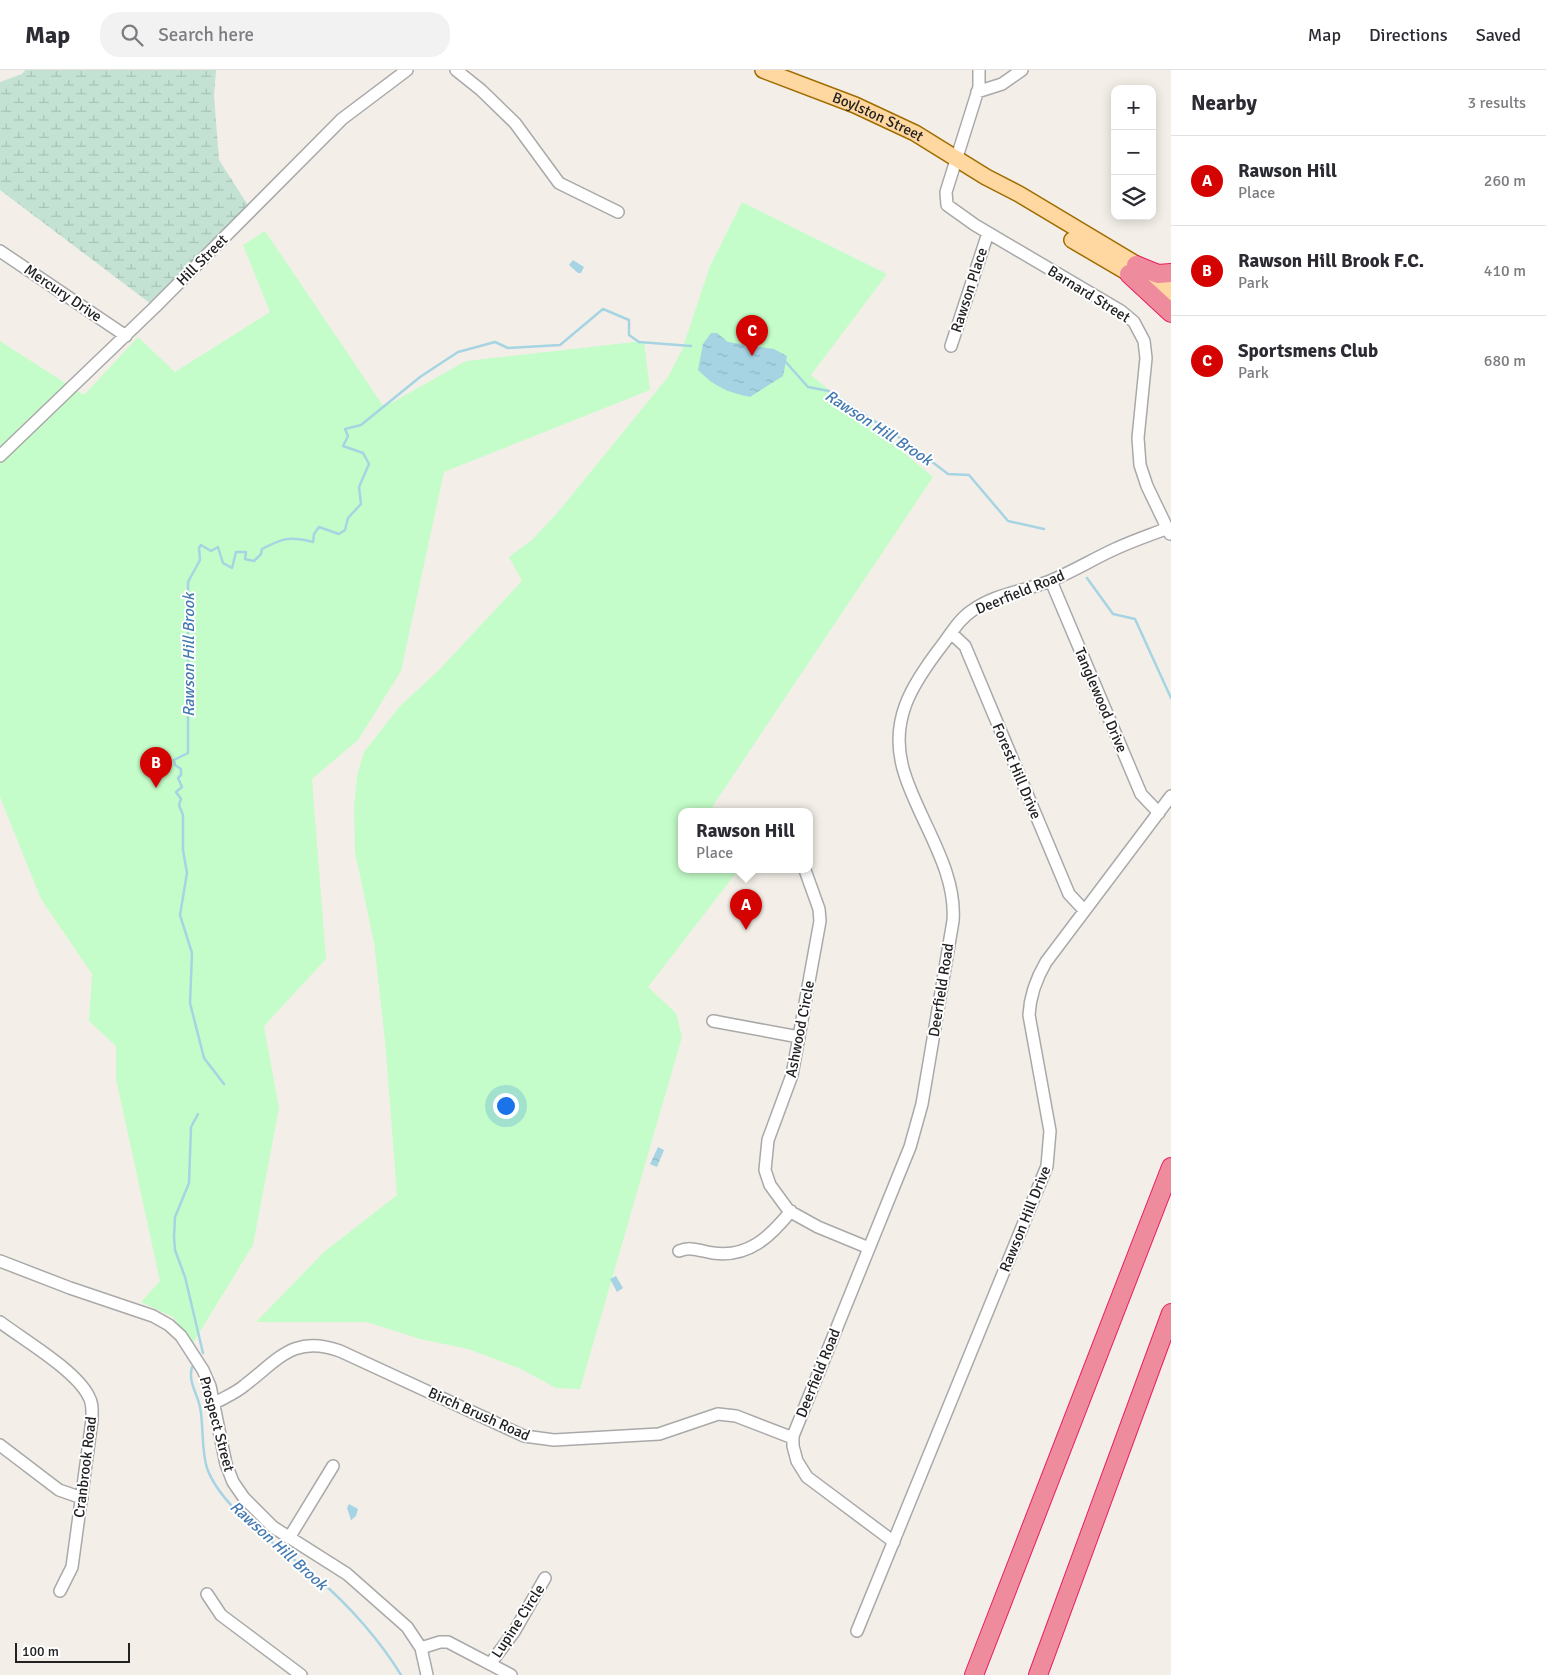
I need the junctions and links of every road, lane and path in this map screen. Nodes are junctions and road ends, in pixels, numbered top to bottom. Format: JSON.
{"nodes":[{"id":1,"x":407,"y":70,"type":"edge"},
{"id":2,"x":456,"y":70,"type":"edge"},
{"id":3,"x":763,"y":70,"type":"edge"},
{"id":4,"x":979,"y":70,"type":"edge"},
{"id":5,"x":1022,"y":70,"type":"edge"},
{"id":6,"x":977,"y":92,"type":"junction"},
{"id":7,"x":955,"y":158,"type":"junction"},
{"id":8,"x":618,"y":212,"type":"dead end"},
{"id":9,"x":988,"y":233,"type":"junction"},
{"id":10,"x":0,"y":251,"type":"edge"},
{"id":11,"x":1132,"y":270,"type":"junction"},
{"id":12,"x":1171,"y":273,"type":"edge"},
{"id":13,"x":1171,"y":285,"type":"edge"},
{"id":14,"x":1171,"y":298,"type":"edge"},
{"id":15,"x":1171,"y":312,"type":"edge"},
{"id":16,"x":126,"y":336,"type":"junction"},
{"id":17,"x":950,"y":346,"type":"dead end"},
{"id":18,"x":0,"y":456,"type":"edge"},
{"id":19,"x":1169,"y":532,"type":"edge"},
{"id":20,"x":1051,"y":581,"type":"junction"},
{"id":21,"x":951,"y":633,"type":"junction"},
{"id":22,"x":1171,"y":796,"type":"edge"},
{"id":23,"x":1159,"y":813,"type":"junction"},
{"id":24,"x":806,"y":873,"type":"edge"},
{"id":25,"x":1084,"y":910,"type":"junction"},
{"id":26,"x":713,"y":1021,"type":"dead end"},
{"id":27,"x":799,"y":1037,"type":"junction"},
{"id":28,"x":1171,"y":1167,"type":"edge"},
{"id":29,"x":791,"y":1212,"type":"junction"},
{"id":30,"x":869,"y":1248,"type":"junction"},
{"id":31,"x":679,"y":1251,"type":"dead end"},
{"id":32,"x":0,"y":1261,"type":"edge"},
{"id":33,"x":1171,"y":1313,"type":"edge"},
{"id":34,"x":0,"y":1322,"type":"edge"},
{"id":35,"x":214,"y":1402,"type":"junction"},
{"id":36,"x":793,"y":1438,"type":"junction"},
{"id":37,"x":0,"y":1445,"type":"edge"},
{"id":38,"x":333,"y":1466,"type":"dead end"},
{"id":39,"x":82,"y":1498,"type":"junction"},
{"id":40,"x":289,"y":1538,"type":"junction"},
{"id":41,"x":894,"y":1542,"type":"junction"},
{"id":42,"x":545,"y":1578,"type":"dead end"},
{"id":43,"x":60,"y":1591,"type":"dead end"},
{"id":44,"x":207,"y":1594,"type":"dead end"},
{"id":45,"x":857,"y":1631,"type":"dead end"},
{"id":46,"x":421,"y":1648,"type":"junction"},
{"id":47,"x":490,"y":1664,"type":"junction"},
{"id":48,"x":301,"y":1675,"type":"edge"},
{"id":49,"x":427,"y":1675,"type":"edge"},
{"id":50,"x":511,"y":1675,"type":"edge"},
{"id":51,"x":974,"y":1675,"type":"edge"},
{"id":52,"x":1038,"y":1675,"type":"edge"}],
"edges":[{"from":1,"to":16,"type":"street","name":"Hill Street"},
{"from":2,"to":8,"type":"street"},
{"from":3,"to":7,"type":"main road","name":"Boylston Street"},
{"from":4,"to":6,"type":"street"},
{"from":5,"to":6,"type":"street"},
{"from":6,"to":7,"type":"street"},
{"from":7,"to":9,"type":"street","name":"Barnard Street"},
{"from":7,"to":11,"type":"main road","name":"Boylston Street"},
{"from":9,"to":17,"type":"street","name":"Rawson Place"},
{"from":9,"to":19,"type":"street","name":"Barnard Street"},
{"from":10,"to":16,"type":"street","name":"Mercury Drive"},
{"from":11,"to":12,"type":"highway"},
{"from":11,"to":13,"type":"main road","name":"Boylston Street"},
{"from":11,"to":14,"type":"main road","name":"Boylston Street"},
{"from":11,"to":15,"type":"highway"},
{"from":16,"to":18,"type":"street","name":"Hill Street"},
{"from":19,"to":20,"type":"street","name":"Deerfield Road"},
{"from":20,"to":21,"type":"street","name":"Deerfield Road"},
{"from":20,"to":23,"type":"street","name":"Tanglewood Drive"},
{"from":21,"to":25,"type":"street","name":"Forest Hill Drive"},
{"from":21,"to":30,"type":"street","name":"Deerfield Road"},
{"from":22,"to":23,"type":"street","name":"Rawson Hill Drive"},
{"from":23,"to":25,"type":"street","name":"Rawson Hill Drive"},
{"from":24,"to":27,"type":"street","name":"Ashwood Circle"},
{"from":25,"to":41,"type":"street","name":"Rawson Hill Drive"},
{"from":26,"to":27,"type":"street"},
{"from":27,"to":29,"type":"street","name":"Ashwood Circle"},
{"from":28,"to":51,"type":"highway"},
{"from":29,"to":30,"type":"street","name":"Ashwood Circle"},
{"from":29,"to":31,"type":"street"},
{"from":30,"to":36,"type":"street","name":"Deerfield Road"},
{"from":32,"to":35,"type":"street","name":"Prospect Street"},
{"from":33,"to":52,"type":"highway"},
{"from":34,"to":39,"type":"street","name":"Cranbrook Road"},
{"from":35,"to":36,"type":"street","name":"Birch Brush Road"},
{"from":35,"to":40,"type":"street","name":"Prospect Street"},
{"from":36,"to":41,"type":"street"},
{"from":37,"to":39,"type":"street"},
{"from":38,"to":40,"type":"street"},
{"from":39,"to":43,"type":"street","name":"Cranbrook Road"},
{"from":40,"to":46,"type":"street","name":"Prospect Street"},
{"from":41,"to":45,"type":"street","name":"Rawson Hill Drive"},
{"from":42,"to":47,"type":"street","name":"Lupine Circle"},
{"from":44,"to":48,"type":"street"},
{"from":46,"to":47,"type":"street"},
{"from":46,"to":49,"type":"street"},
{"from":47,"to":50,"type":"street"}]}
